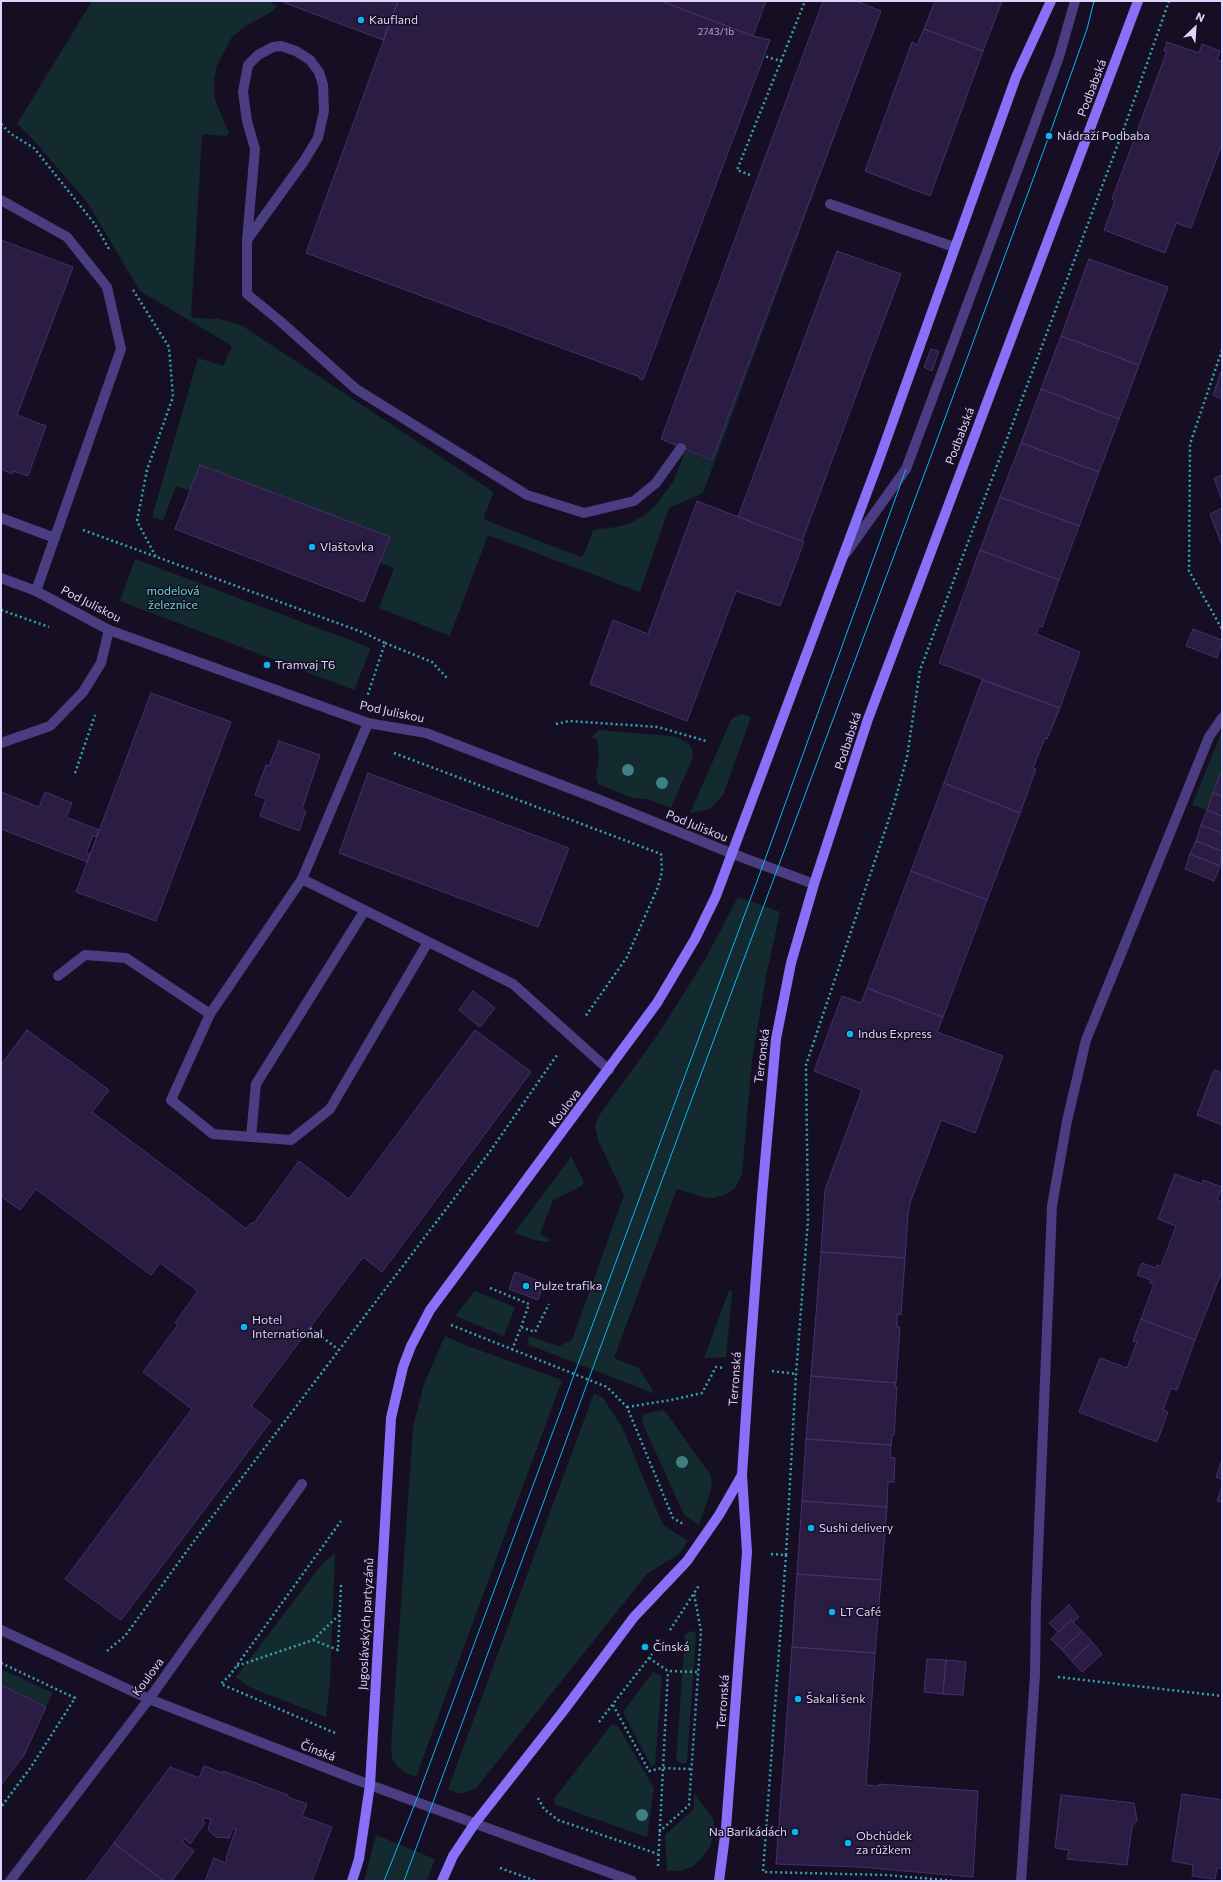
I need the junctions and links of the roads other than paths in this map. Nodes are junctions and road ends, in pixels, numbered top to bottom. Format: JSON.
{"nodes":[{"id":1,"x":1051,"y":1,"type":"edge"},
{"id":2,"x":1075,"y":1,"type":"edge"},
{"id":3,"x":1138,"y":1,"type":"edge"},
{"id":4,"x":1,"y":200,"type":"edge"},
{"id":5,"x":830,"y":204,"type":"dead end"},
{"id":6,"x":247,"y":240,"type":"junction"},
{"id":7,"x":954,"y":247,"type":"junction"},
{"id":8,"x":681,"y":448,"type":"dead end"},
{"id":9,"x":1,"y":518,"type":"edge"},
{"id":10,"x":55,"y":538,"type":"junction"},
{"id":11,"x":842,"y":558,"type":"junction"},
{"id":12,"x":1,"y":578,"type":"edge"},
{"id":13,"x":36,"y":591,"type":"junction"},
{"id":14,"x":110,"y":630,"type":"junction"},
{"id":15,"x":1222,"y":718,"type":"edge"},
{"id":16,"x":368,"y":723,"type":"junction"},
{"id":17,"x":1,"y":742,"type":"edge"},
{"id":18,"x":733,"y":854,"type":"junction"},
{"id":19,"x":302,"y":879,"type":"junction"},
{"id":20,"x":814,"y":884,"type":"junction"},
{"id":21,"x":365,"y":910,"type":"junction"},
{"id":22,"x":428,"y":942,"type":"junction"},
{"id":23,"x":58,"y":976,"type":"dead end"},
{"id":24,"x":210,"y":1014,"type":"junction"},
{"id":25,"x":609,"y":1070,"type":"junction"},
{"id":26,"x":251,"y":1137,"type":"junction"},
{"id":27,"x":403,"y":1367,"type":"joint"},
{"id":28,"x":742,"y":1476,"type":"junction"},
{"id":29,"x":302,"y":1484,"type":"dead end"},
{"id":30,"x":1,"y":1630,"type":"edge"},
{"id":31,"x":148,"y":1699,"type":"junction"},
{"id":32,"x":370,"y":1785,"type":"junction"},
{"id":33,"x":475,"y":1823,"type":"junction"},
{"id":34,"x":10,"y":1881,"type":"edge"},
{"id":35,"x":352,"y":1881,"type":"edge"},
{"id":36,"x":442,"y":1881,"type":"edge"},
{"id":37,"x":632,"y":1881,"type":"edge"},
{"id":38,"x":719,"y":1881,"type":"edge"},
{"id":39,"x":1021,"y":1881,"type":"edge"}],
"edges":[{"from":1,"to":7,"type":"main road"},
{"from":2,"to":11,"type":"street"},
{"from":3,"to":20,"type":"main road","name":"Podbabská"},
{"from":4,"to":10,"type":"street"},
{"from":5,"to":7,"type":"street"},
{"from":6,"to":6,"type":"street"},
{"from":6,"to":8,"type":"street"},
{"from":7,"to":11,"type":"main road"},
{"from":9,"to":10,"type":"street"},
{"from":10,"to":13,"type":"street"},
{"from":11,"to":18,"type":"main road"},
{"from":12,"to":13,"type":"street","name":"Pod Juliskou"},
{"from":13,"to":14,"type":"street","name":"Pod Juliskou"},
{"from":14,"to":16,"type":"street","name":"Pod Juliskou"},
{"from":14,"to":17,"type":"street"},
{"from":15,"to":39,"type":"street"},
{"from":16,"to":18,"type":"street","name":"Pod Juliskou"},
{"from":16,"to":19,"type":"street"},
{"from":18,"to":20,"type":"street","name":"Pod Juliskou"},
{"from":18,"to":25,"type":"main road","name":"Koulova"},
{"from":19,"to":21,"type":"street"},
{"from":19,"to":24,"type":"street"},
{"from":20,"to":28,"type":"main road","name":"Terronská"},
{"from":21,"to":22,"type":"street"},
{"from":21,"to":26,"type":"street"},
{"from":22,"to":25,"type":"street"},
{"from":22,"to":26,"type":"street"},
{"from":23,"to":24,"type":"street"},
{"from":24,"to":26,"type":"street"},
{"from":25,"to":27,"type":"main road","name":"Koulova"},
{"from":27,"to":32,"type":"main road","name":"Jugoslávských partyzánů"},
{"from":28,"to":33,"type":"main road"},
{"from":28,"to":38,"type":"main road","name":"Terronská"},
{"from":29,"to":31,"type":"street","name":"Koulova"},
{"from":30,"to":31,"type":"street","name":"Čínská"},
{"from":31,"to":32,"type":"street","name":"Čínská"},
{"from":31,"to":34,"type":"street","name":"Koulova"},
{"from":32,"to":33,"type":"street","name":"Čínská"},
{"from":32,"to":35,"type":"main road","name":"Jugoslávských partyzánů"},
{"from":33,"to":36,"type":"main road"},
{"from":33,"to":37,"type":"street","name":"Čínská"}]}
